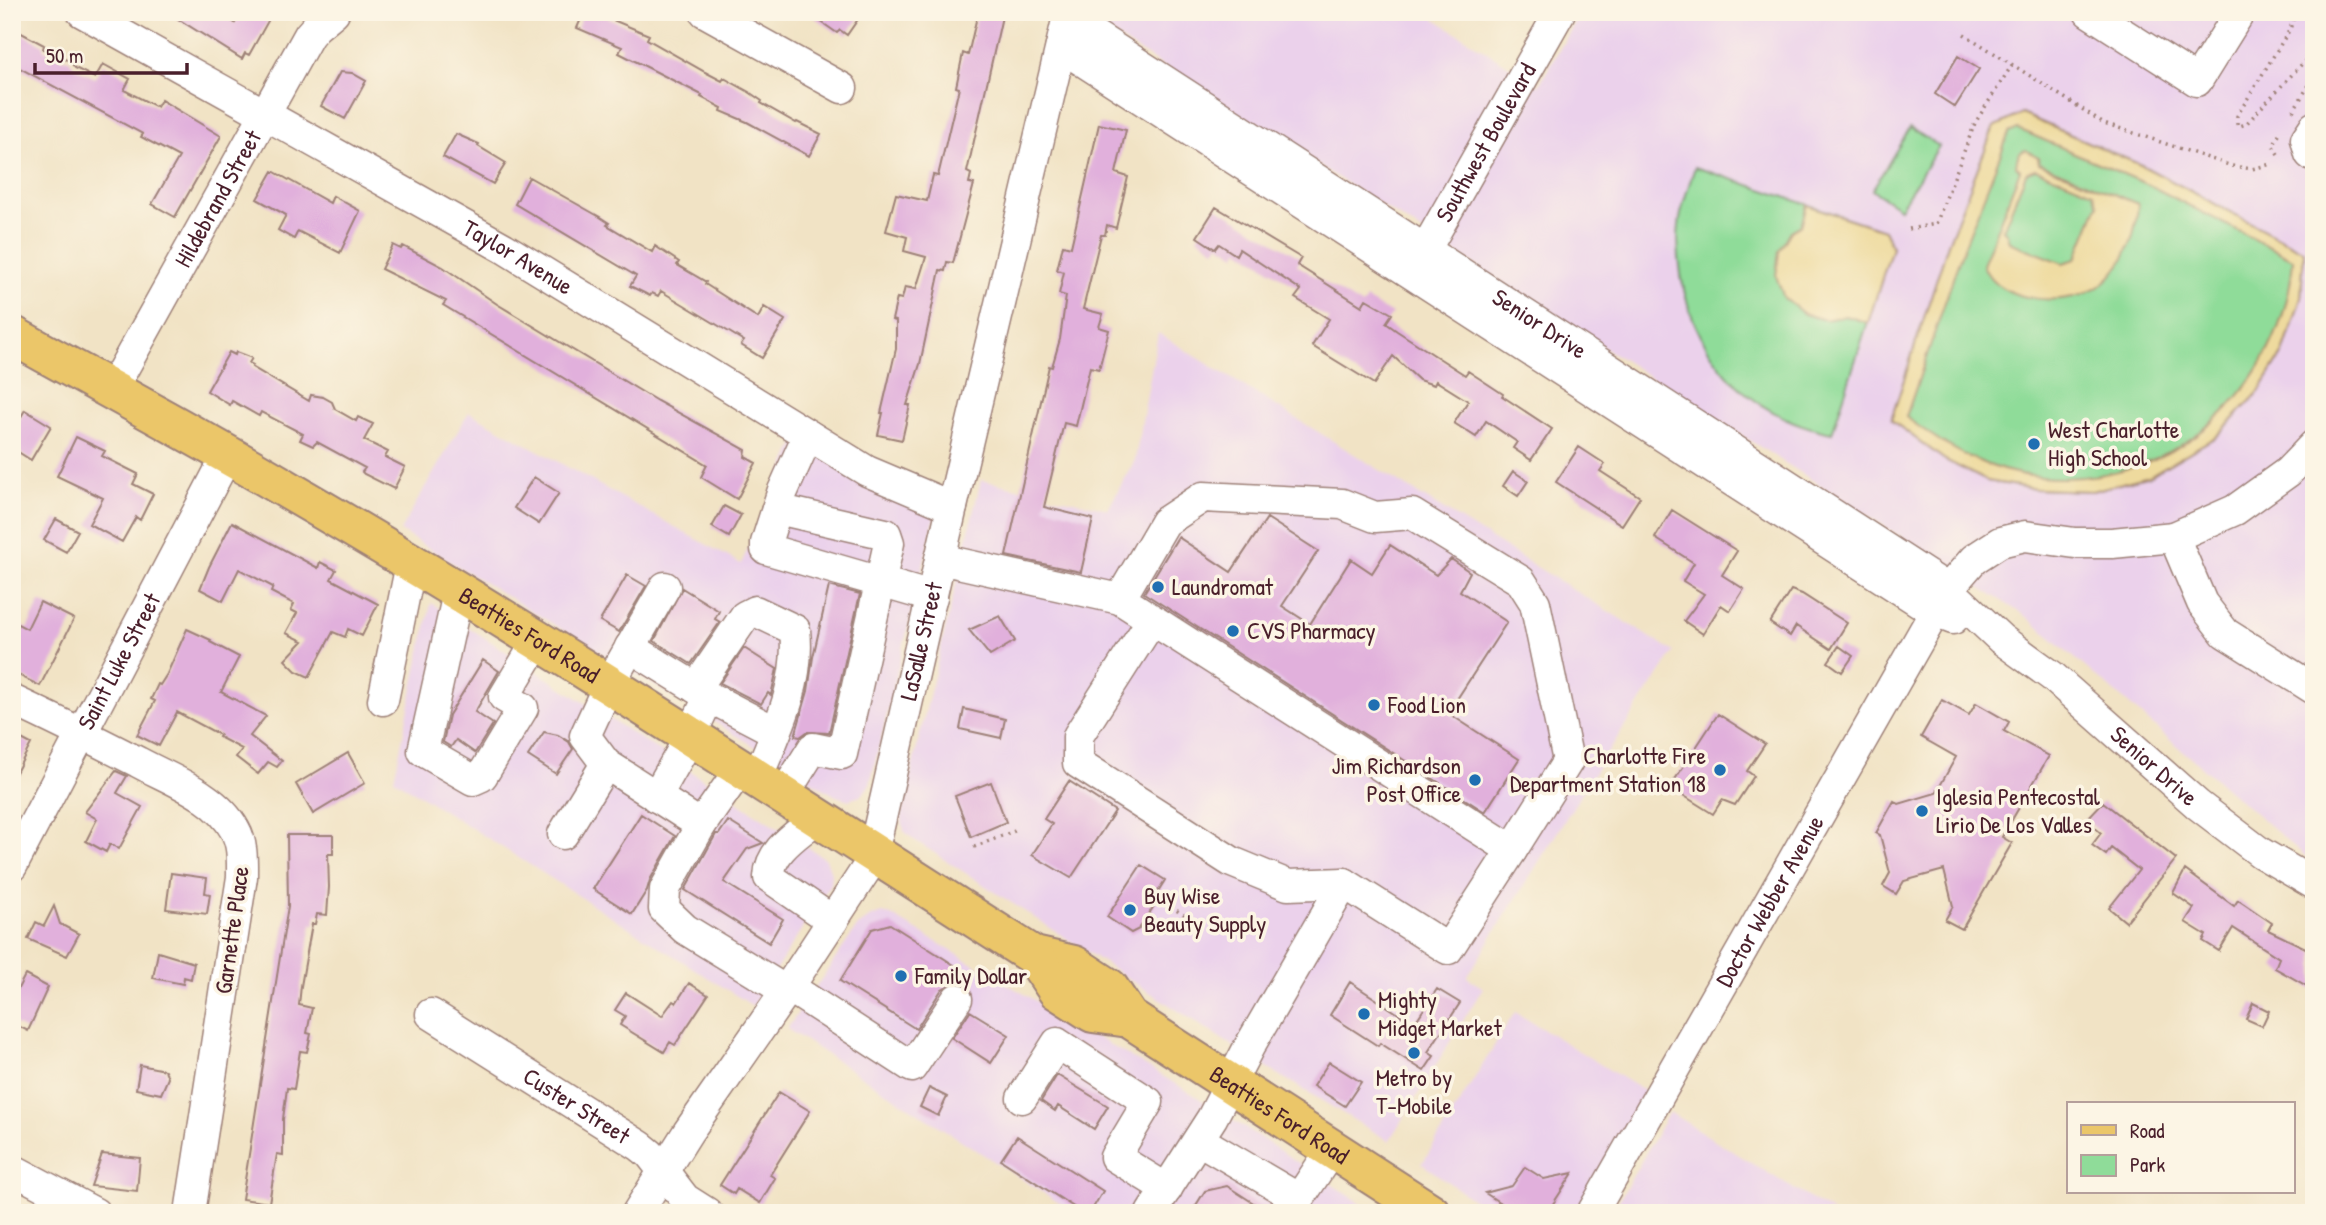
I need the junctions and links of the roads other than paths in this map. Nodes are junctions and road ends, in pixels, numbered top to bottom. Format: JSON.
{"nodes":[{"id":1,"x":82,"y":12,"type":"edge"},
{"id":2,"x":334,"y":12,"type":"edge"},
{"id":3,"x":705,"y":12,"type":"edge"},
{"id":4,"x":1560,"y":12,"type":"edge"},
{"id":5,"x":2089,"y":12,"type":"edge"},
{"id":6,"x":2240,"y":12,"type":"edge"},
{"id":7,"x":1069,"y":15,"type":"edge"},
{"id":8,"x":1061,"y":47,"type":"junction"},
{"id":9,"x":842,"y":88,"type":"dead end"},
{"id":10,"x":265,"y":116,"type":"junction"},
{"id":11,"x":2314,"y":127,"type":"edge"},
{"id":12,"x":2314,"y":157,"type":"edge"},
{"id":13,"x":1418,"y":262,"type":"junction"},
{"id":14,"x":12,"y":335,"type":"edge"},
{"id":15,"x":111,"y":391,"type":"junction"},
{"id":16,"x":808,"y":435,"type":"junction"},
{"id":17,"x":2314,"y":444,"type":"edge"},
{"id":18,"x":227,"y":456,"type":"junction"},
{"id":19,"x":952,"y":507,"type":"junction"},
{"id":20,"x":777,"y":509,"type":"junction"},
{"id":21,"x":2174,"y":537,"type":"junction"},
{"id":22,"x":940,"y":559,"type":"junction"},
{"id":23,"x":411,"y":564,"type":"junction"},
{"id":24,"x":880,"y":583,"type":"junction"},
{"id":25,"x":665,"y":587,"type":"dead end"},
{"id":26,"x":458,"y":593,"type":"junction"},
{"id":27,"x":932,"y":597,"type":"junction"},
{"id":28,"x":1119,"y":599,"type":"junction"},
{"id":29,"x":1941,"y":601,"type":"junction"},
{"id":30,"x":1152,"y":620,"type":"junction"},
{"id":31,"x":537,"y":642,"type":"junction"},
{"id":32,"x":630,"y":647,"type":"junction"},
{"id":33,"x":608,"y":686,"type":"junction"},
{"id":34,"x":2314,"y":689,"type":"edge"},
{"id":35,"x":702,"y":692,"type":"junction"},
{"id":36,"x":12,"y":699,"type":"edge"},
{"id":37,"x":383,"y":700,"type":"dead end"},
{"id":38,"x":81,"y":732,"type":"junction"},
{"id":39,"x":776,"y":732,"type":"junction"},
{"id":40,"x":690,"y":737,"type":"junction"},
{"id":41,"x":606,"y":764,"type":"junction"},
{"id":42,"x":760,"y":781,"type":"junction"},
{"id":43,"x":656,"y":797,"type":"junction"},
{"id":44,"x":818,"y":817,"type":"junction"},
{"id":45,"x":701,"y":825,"type":"junction"},
{"id":46,"x":563,"y":834,"type":"dead end"},
{"id":47,"x":1511,"y":850,"type":"junction"},
{"id":48,"x":873,"y":853,"type":"junction"},
{"id":49,"x":12,"y":866,"type":"edge"},
{"id":50,"x":1344,"y":883,"type":"junction"},
{"id":51,"x":2314,"y":884,"type":"edge"},
{"id":52,"x":833,"y":921,"type":"junction"},
{"id":53,"x":1034,"y":956,"type":"junction"},
{"id":54,"x":788,"y":989,"type":"junction"},
{"id":55,"x":957,"y":999,"type":"dead end"},
{"id":56,"x":1081,"y":1005,"type":"junction"},
{"id":57,"x":430,"y":1014,"type":"dead end"},
{"id":58,"x":1129,"y":1018,"type":"junction"},
{"id":59,"x":1057,"y":1043,"type":"junction"},
{"id":60,"x":1230,"y":1083,"type":"junction"},
{"id":61,"x":1022,"y":1098,"type":"dead end"},
{"id":62,"x":1199,"y":1140,"type":"junction"},
{"id":63,"x":1332,"y":1149,"type":"junction"},
{"id":64,"x":12,"y":1170,"type":"edge"},
{"id":65,"x":663,"y":1172,"type":"junction"},
{"id":66,"x":1159,"y":1201,"type":"edge"},
{"id":67,"x":95,"y":1213,"type":"edge"},
{"id":68,"x":190,"y":1213,"type":"edge"},
{"id":69,"x":637,"y":1213,"type":"edge"},
{"id":70,"x":707,"y":1213,"type":"edge"},
{"id":71,"x":1431,"y":1213,"type":"edge"},
{"id":72,"x":1592,"y":1213,"type":"edge"}],
"edges":[{"from":1,"to":10,"type":"street","name":"Taylor Avenue"},
{"from":2,"to":10,"type":"street","name":"Hildebrand Street"},
{"from":3,"to":9,"type":"street"},
{"from":4,"to":13,"type":"street","name":"Southwest Boulevard"},
{"from":5,"to":6,"type":"street"},
{"from":7,"to":8,"type":"street","name":"LaSalle Street"},
{"from":7,"to":13,"type":"street","name":"Senior Drive"},
{"from":8,"to":13,"type":"street","name":"Senior Drive"},
{"from":8,"to":19,"type":"street","name":"LaSalle Street"},
{"from":10,"to":15,"type":"street","name":"Hildebrand Street"},
{"from":10,"to":16,"type":"street","name":"Taylor Avenue"},
{"from":11,"to":12,"type":"street"},
{"from":13,"to":29,"type":"street","name":"Senior Drive"},
{"from":14,"to":15,"type":"main road","name":"Beatties Ford Road"},
{"from":15,"to":18,"type":"main road","name":"Beatties Ford Road"},
{"from":16,"to":19,"type":"street","name":"Taylor Avenue"},
{"from":16,"to":20,"type":"street"},
{"from":17,"to":21,"type":"street","name":"Doctor Webber Avenue"},
{"from":18,"to":23,"type":"main road","name":"Beatties Ford Road"},
{"from":18,"to":38,"type":"street","name":"Saint Luke Street"},
{"from":19,"to":22,"type":"street","name":"LaSalle Street"},
{"from":20,"to":24,"type":"street"},
{"from":20,"to":24,"type":"street"},
{"from":21,"to":29,"type":"street","name":"Doctor Webber Avenue"},
{"from":21,"to":34,"type":"street"},
{"from":22,"to":27,"type":"street","name":"LaSalle Street"},
{"from":22,"to":28,"type":"street"},
{"from":23,"to":26,"type":"main road","name":"Beatties Ford Road"},
{"from":23,"to":37,"type":"street"},
{"from":24,"to":27,"type":"street"},
{"from":24,"to":42,"type":"street"},
{"from":25,"to":32,"type":"street"},
{"from":26,"to":31,"type":"main road","name":"Beatties Ford Road"},
{"from":26,"to":31,"type":"street"},
{"from":27,"to":48,"type":"street","name":"LaSalle Street"},
{"from":28,"to":30,"type":"street"},
{"from":28,"to":47,"type":"street"},
{"from":29,"to":51,"type":"street","name":"Senior Drive"},
{"from":29,"to":72,"type":"street","name":"Doctor Webber Avenue"},
{"from":30,"to":47,"type":"street"},
{"from":30,"to":50,"type":"street"},
{"from":31,"to":33,"type":"main road","name":"Beatties Ford Road"},
{"from":32,"to":33,"type":"street"},
{"from":32,"to":35,"type":"street"},
{"from":33,"to":40,"type":"main road","name":"Beatties Ford Road"},
{"from":33,"to":41,"type":"street"},
{"from":35,"to":39,"type":"street"},
{"from":35,"to":39,"type":"street"},
{"from":35,"to":40,"type":"street"},
{"from":36,"to":38,"type":"street","name":"Garnette Place"},
{"from":38,"to":49,"type":"street","name":"Saint Luke Street"},
{"from":38,"to":68,"type":"street","name":"Garnette Place"},
{"from":39,"to":42,"type":"street"},
{"from":40,"to":42,"type":"main road","name":"Beatties Ford Road"},
{"from":40,"to":43,"type":"street"},
{"from":41,"to":43,"type":"street"},
{"from":41,"to":46,"type":"street"},
{"from":42,"to":44,"type":"main road","name":"Beatties Ford Road"},
{"from":42,"to":45,"type":"street"},
{"from":43,"to":45,"type":"street"},
{"from":44,"to":48,"type":"main road","name":"Beatties Ford Road"},
{"from":44,"to":52,"type":"street"},
{"from":45,"to":54,"type":"street"},
{"from":47,"to":50,"type":"street"},
{"from":48,"to":52,"type":"street","name":"LaSalle Street"},
{"from":48,"to":53,"type":"main road","name":"Beatties Ford Road"},
{"from":50,"to":60,"type":"street"},
{"from":52,"to":54,"type":"street","name":"LaSalle Street"},
{"from":53,"to":56,"type":"main road","name":"Beatties Ford Road"},
{"from":53,"to":58,"type":"main road","name":"Beatties Ford Road"},
{"from":54,"to":55,"type":"street"},
{"from":54,"to":65,"type":"street","name":"LaSalle Street"},
{"from":56,"to":58,"type":"main road","name":"Beatties Ford Road"},
{"from":56,"to":59,"type":"street"},
{"from":57,"to":65,"type":"street","name":"Custer Street"},
{"from":58,"to":60,"type":"main road","name":"Beatties Ford Road"},
{"from":59,"to":61,"type":"street"},
{"from":59,"to":66,"type":"street"},
{"from":60,"to":62,"type":"street"},
{"from":60,"to":63,"type":"main road","name":"Beatties Ford Road"},
{"from":62,"to":63,"type":"street"},
{"from":62,"to":66,"type":"street"},
{"from":63,"to":71,"type":"main road","name":"Beatties Ford Road"},
{"from":64,"to":67,"type":"street"},
{"from":65,"to":69,"type":"street","name":"LaSalle Street"},
{"from":65,"to":70,"type":"street","name":"Custer Street"}]}
